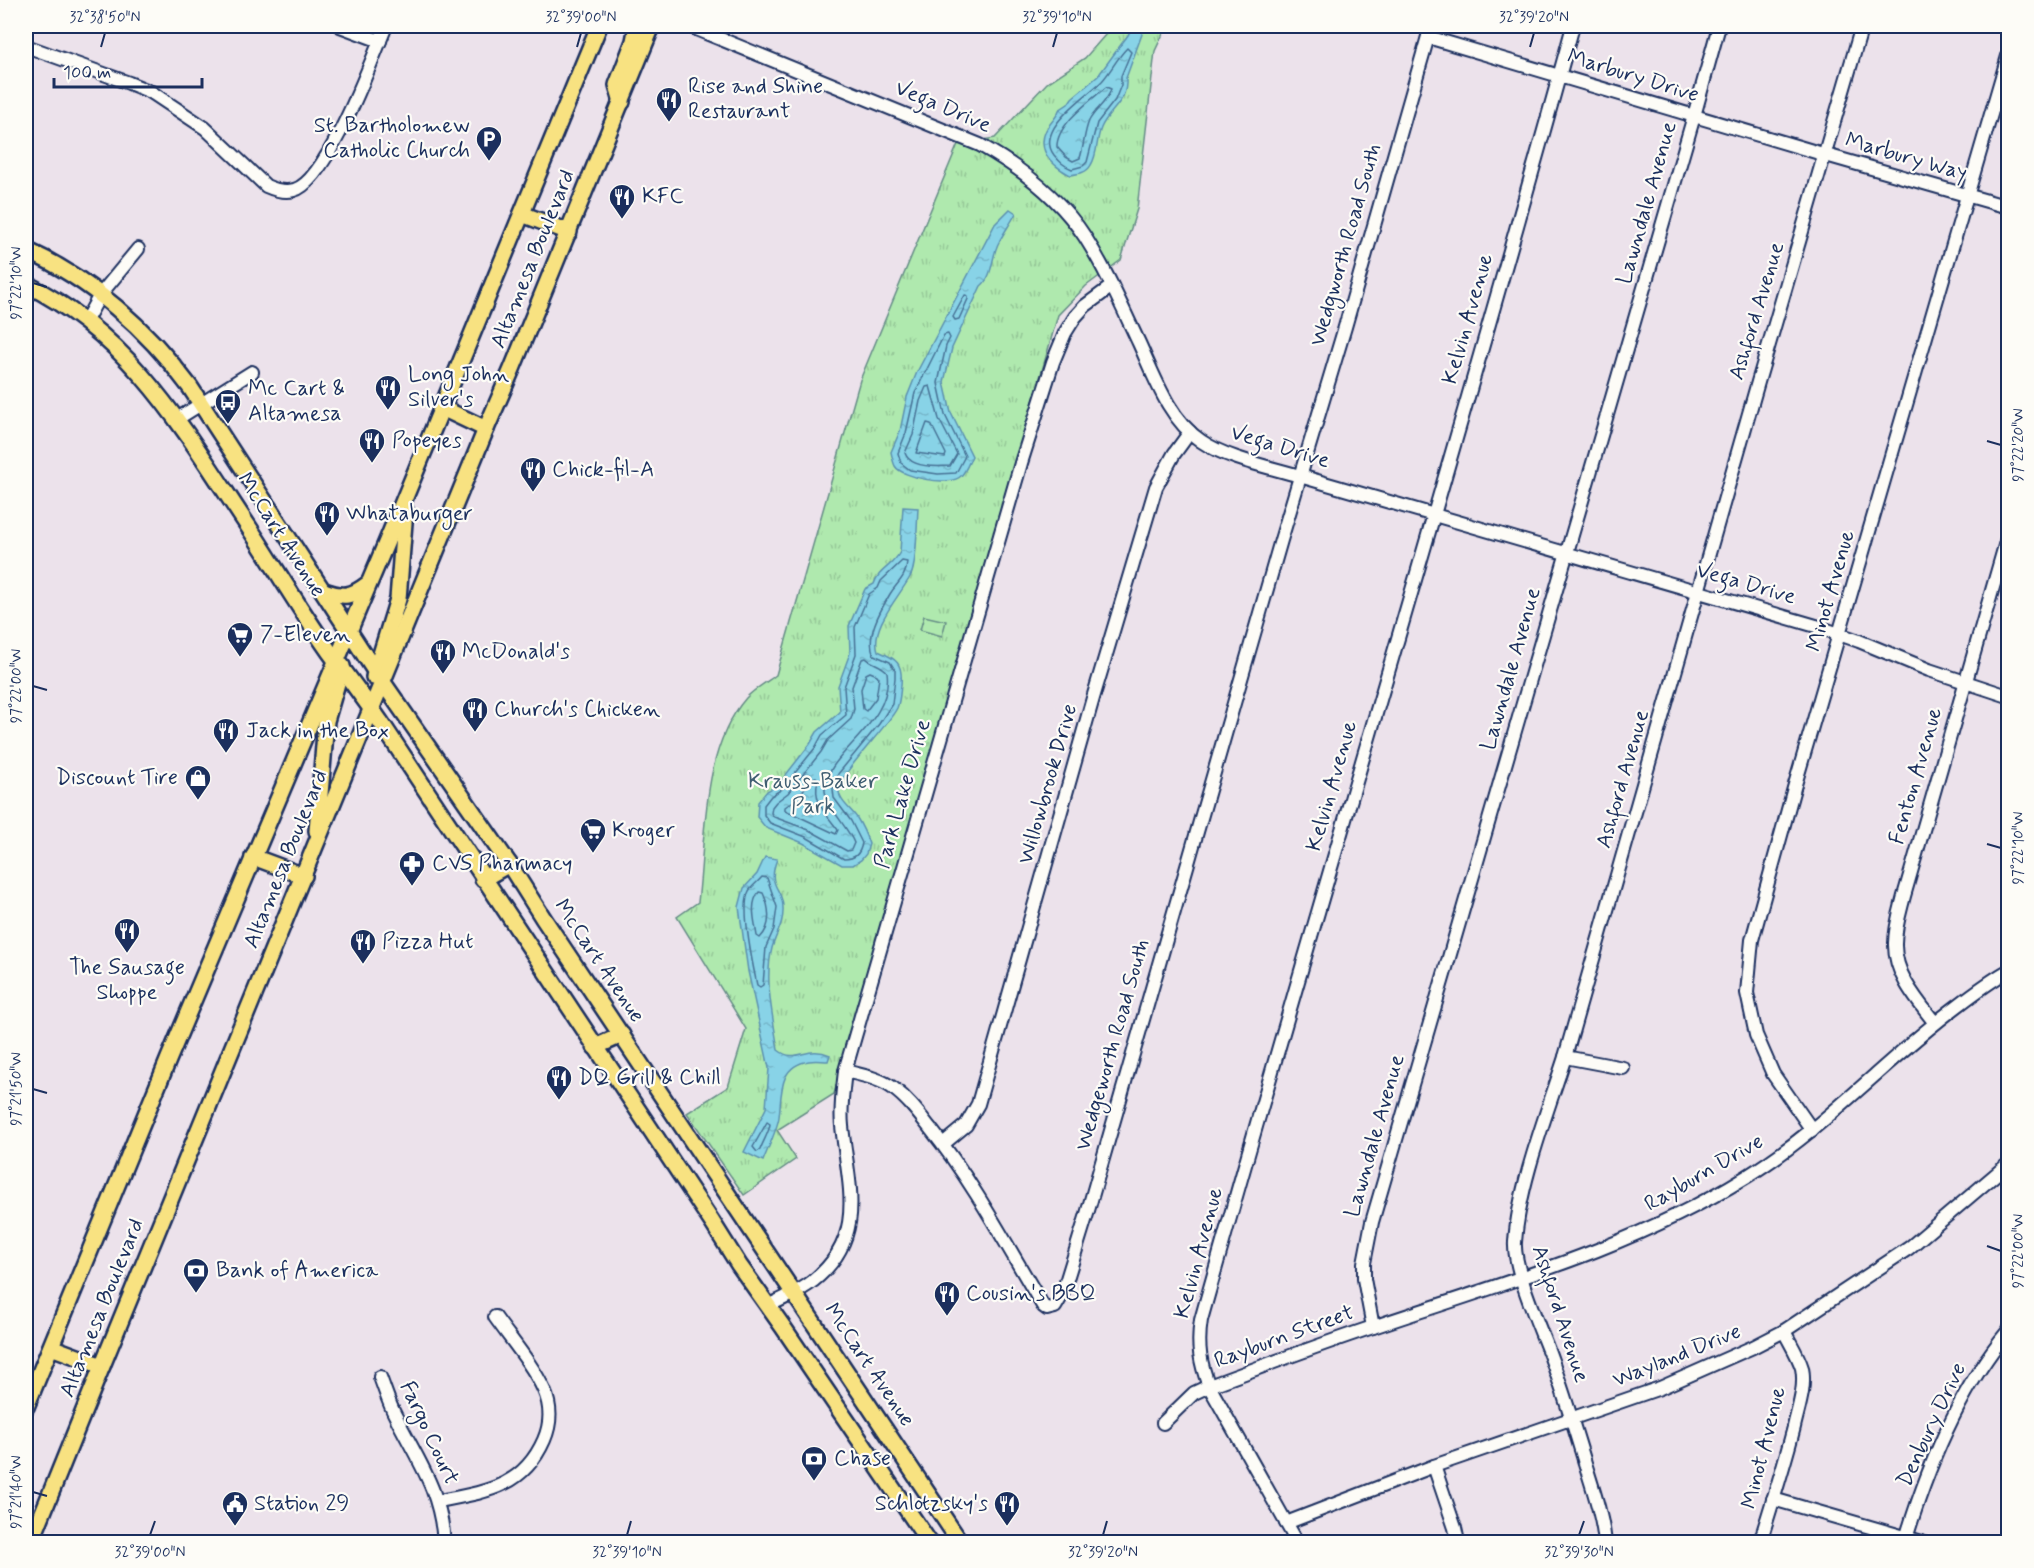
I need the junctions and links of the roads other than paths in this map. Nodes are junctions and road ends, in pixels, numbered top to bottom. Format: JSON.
{"nodes":[{"id":1,"x":340,"y":26,"type":"edge"},
{"id":2,"x":386,"y":26,"type":"edge"},
{"id":3,"x":599,"y":26,"type":"edge"},
{"id":4,"x":637,"y":26,"type":"edge"},
{"id":5,"x":652,"y":26,"type":"edge"},
{"id":6,"x":689,"y":26,"type":"edge"},
{"id":7,"x":1573,"y":26,"type":"edge"},
{"id":8,"x":1719,"y":26,"type":"edge"},
{"id":9,"x":1862,"y":26,"type":"edge"},
{"id":10,"x":1429,"y":31,"type":"edge"},
{"id":11,"x":380,"y":40,"type":"junction"},
{"id":12,"x":26,"y":46,"type":"edge"},
{"id":13,"x":2008,"y":56,"type":"edge"},
{"id":14,"x":1559,"y":76,"type":"junction"},
{"id":15,"x":622,"y":102,"type":"junction"},
{"id":16,"x":1694,"y":116,"type":"junction"},
{"id":17,"x":1826,"y":155,"type":"junction"},
{"id":18,"x":1968,"y":197,"type":"junction"},
{"id":19,"x":2008,"y":207,"type":"edge"},
{"id":20,"x":522,"y":213,"type":"junction"},
{"id":21,"x":569,"y":232,"type":"junction"},
{"id":22,"x":138,"y":249,"type":"dead end"},
{"id":23,"x":26,"y":250,"type":"edge"},
{"id":24,"x":26,"y":284,"type":"edge"},
{"id":25,"x":1112,"y":286,"type":"junction"},
{"id":26,"x":100,"y":296,"type":"junction"},
{"id":27,"x":86,"y":322,"type":"junction"},
{"id":28,"x":252,"y":372,"type":"dead end"},
{"id":29,"x":201,"y":404,"type":"junction"},
{"id":30,"x":442,"y":408,"type":"junction"},
{"id":31,"x":177,"y":419,"type":"junction"},
{"id":32,"x":486,"y":429,"type":"junction"},
{"id":33,"x":1190,"y":432,"type":"junction"},
{"id":34,"x":1300,"y":476,"type":"junction"},
{"id":35,"x":405,"y":497,"type":"junction"},
{"id":36,"x":1434,"y":514,"type":"junction"},
{"id":37,"x":2008,"y":535,"type":"edge"},
{"id":38,"x":1567,"y":554,"type":"junction"},
{"id":39,"x":369,"y":583,"type":"junction"},
{"id":40,"x":324,"y":591,"type":"junction"},
{"id":41,"x":1699,"y":592,"type":"junction"},
{"id":42,"x":349,"y":629,"type":"junction"},
{"id":43,"x":1840,"y":634,"type":"junction"},
{"id":44,"x":339,"y":664,"type":"junction"},
{"id":45,"x":379,"y":677,"type":"junction"},
{"id":46,"x":1965,"y":683,"type":"junction"},
{"id":47,"x":2008,"y":696,"type":"edge"},
{"id":48,"x":372,"y":710,"type":"junction"},
{"id":49,"x":316,"y":846,"type":"junction"},
{"id":50,"x":253,"y":858,"type":"junction"},
{"id":51,"x":509,"y":864,"type":"junction"},
{"id":52,"x":304,"y":876,"type":"junction"},
{"id":53,"x":483,"y":879,"type":"junction"},
{"id":54,"x":2008,"y":971,"type":"edge"},
{"id":55,"x":1935,"y":1023,"type":"junction"},
{"id":56,"x":622,"y":1035,"type":"junction"},
{"id":57,"x":595,"y":1047,"type":"junction"},
{"id":58,"x":1565,"y":1057,"type":"junction"},
{"id":59,"x":1623,"y":1068,"type":"dead end"},
{"id":60,"x":845,"y":1071,"type":"junction"},
{"id":61,"x":1812,"y":1130,"type":"junction"},
{"id":62,"x":943,"y":1144,"type":"junction"},
{"id":63,"x":2008,"y":1164,"type":"edge"},
{"id":64,"x":1522,"y":1277,"type":"junction"},
{"id":65,"x":794,"y":1293,"type":"junction"},
{"id":66,"x":768,"y":1306,"type":"junction"},
{"id":67,"x":495,"y":1317,"type":"dead end"},
{"id":68,"x":1372,"y":1327,"type":"junction"},
{"id":69,"x":1784,"y":1331,"type":"junction"},
{"id":70,"x":2008,"y":1331,"type":"edge"},
{"id":71,"x":51,"y":1347,"type":"junction"},
{"id":72,"x":102,"y":1366,"type":"junction"},
{"id":73,"x":380,"y":1377,"type":"dead end"},
{"id":74,"x":1209,"y":1386,"type":"junction"},
{"id":75,"x":26,"y":1407,"type":"edge"},
{"id":76,"x":1572,"y":1419,"type":"junction"},
{"id":77,"x":1163,"y":1423,"type":"dead end"},
{"id":78,"x":898,"y":1448,"type":"junction"},
{"id":79,"x":876,"y":1464,"type":"junction"},
{"id":80,"x":1434,"y":1466,"type":"junction"},
{"id":81,"x":1773,"y":1499,"type":"junction"},
{"id":82,"x":438,"y":1501,"type":"junction"},
{"id":83,"x":1286,"y":1522,"type":"junction"},
{"id":84,"x":1906,"y":1540,"type":"edge"},
{"id":85,"x":31,"y":1542,"type":"edge"},
{"id":86,"x":444,"y":1542,"type":"edge"},
{"id":87,"x":929,"y":1542,"type":"edge"},
{"id":88,"x":960,"y":1542,"type":"edge"},
{"id":89,"x":1297,"y":1542,"type":"edge"},
{"id":90,"x":1458,"y":1542,"type":"edge"},
{"id":91,"x":1605,"y":1542,"type":"edge"},
{"id":92,"x":1760,"y":1542,"type":"edge"},
{"id":93,"x":1922,"y":1542,"type":"edge"}],
"edges":[{"from":1,"to":11,"type":"street"},
{"from":2,"to":11,"type":"street"},
{"from":3,"to":20,"type":"main road","name":"Altamesa Boulevard"},
{"from":4,"to":15,"type":"main road"},
{"from":5,"to":15,"type":"main road","name":"Altamesa Boulevard"},
{"from":6,"to":25,"type":"street","name":"Vega Drive"},
{"from":7,"to":14,"type":"street","name":"Kelvin Avenue"},
{"from":8,"to":16,"type":"street","name":"Lawndale Avenue"},
{"from":9,"to":17,"type":"street","name":"Ashford Avenue"},
{"from":10,"to":14,"type":"street","name":"Marbury Drive"},
{"from":10,"to":34,"type":"street","name":"Wedgworth Road South"},
{"from":11,"to":12,"type":"street"},
{"from":13,"to":18,"type":"street","name":"Minot Avenue"},
{"from":14,"to":16,"type":"street","name":"Marbury Drive"},
{"from":14,"to":36,"type":"street","name":"Kelvin Avenue"},
{"from":15,"to":21,"type":"main road","name":"Altamesa Boulevard"},
{"from":16,"to":17,"type":"street","name":"Marbury Drive"},
{"from":16,"to":38,"type":"street","name":"Lawndale Avenue"},
{"from":17,"to":18,"type":"street","name":"Marbury Way"},
{"from":17,"to":41,"type":"street","name":"Ashford Avenue"},
{"from":18,"to":19,"type":"street","name":"Marbury Way"},
{"from":18,"to":43,"type":"street","name":"Minot Avenue"},
{"from":20,"to":21,"type":"main road"},
{"from":20,"to":30,"type":"main road","name":"Altamesa Boulevard"},
{"from":21,"to":32,"type":"main road","name":"Altamesa Boulevard"},
{"from":22,"to":26,"type":"street"},
{"from":23,"to":26,"type":"main road","name":"McCart Avenue"},
{"from":24,"to":27,"type":"main road","name":"McCart Avenue"},
{"from":25,"to":33,"type":"street","name":"Vega Drive"},
{"from":25,"to":60,"type":"street","name":"Park Lake Drive"},
{"from":26,"to":27,"type":"street"},
{"from":26,"to":29,"type":"main road","name":"McCart Avenue"},
{"from":27,"to":31,"type":"main road","name":"McCart Avenue"},
{"from":28,"to":29,"type":"street"},
{"from":29,"to":31,"type":"street"},
{"from":29,"to":40,"type":"main road","name":"McCart Avenue"},
{"from":30,"to":32,"type":"main road"},
{"from":30,"to":35,"type":"main road","name":"Altamesa Boulevard"},
{"from":31,"to":44,"type":"main road","name":"McCart Avenue"},
{"from":32,"to":45,"type":"main road","name":"Altamesa Boulevard"},
{"from":33,"to":34,"type":"street","name":"Vega Drive"},
{"from":33,"to":62,"type":"street","name":"Willowbrook Drive"},
{"from":34,"to":36,"type":"street","name":"Vega Drive"},
{"from":34,"to":62,"type":"street","name":"Wedgeworth Road South"},
{"from":35,"to":39,"type":"main road","name":"Altamesa Boulevard"},
{"from":35,"to":45,"type":"main road"},
{"from":36,"to":38,"type":"street","name":"Vega Drive"},
{"from":36,"to":74,"type":"street","name":"Kelvin Avenue"},
{"from":37,"to":46,"type":"street","name":"Fenton Avenue"},
{"from":38,"to":41,"type":"street","name":"Vega Drive"},
{"from":38,"to":68,"type":"street","name":"Lawndale Avenue"},
{"from":39,"to":40,"type":"main road"},
{"from":39,"to":42,"type":"main road","name":"Altamesa Boulevard"},
{"from":40,"to":42,"type":"main road","name":"McCart Avenue"},
{"from":41,"to":43,"type":"street","name":"Vega Drive"},
{"from":41,"to":58,"type":"street","name":"Ashford Avenue"},
{"from":42,"to":44,"type":"main road","name":"Altamesa Boulevard"},
{"from":42,"to":45,"type":"main road","name":"McCart Avenue"},
{"from":43,"to":46,"type":"street","name":"Vega Drive"},
{"from":43,"to":61,"type":"street","name":"Minot Avenue"},
{"from":44,"to":48,"type":"main road","name":"McCart Avenue"},
{"from":44,"to":49,"type":"main road"},
{"from":44,"to":50,"type":"main road","name":"Altamesa Boulevard"},
{"from":45,"to":48,"type":"main road","name":"Altamesa Boulevard"},
{"from":45,"to":51,"type":"main road","name":"McCart Avenue"},
{"from":46,"to":47,"type":"street","name":"Vega Drive"},
{"from":46,"to":55,"type":"street","name":"Fenton Avenue"},
{"from":48,"to":49,"type":"main road","name":"Altamesa Boulevard"},
{"from":48,"to":53,"type":"main road","name":"McCart Avenue"},
{"from":49,"to":52,"type":"main road","name":"Altamesa Boulevard"},
{"from":50,"to":52,"type":"main road"},
{"from":50,"to":71,"type":"main road","name":"Altamesa Boulevard"},
{"from":51,"to":53,"type":"main road"},
{"from":51,"to":56,"type":"main road","name":"McCart Avenue"},
{"from":52,"to":72,"type":"main road","name":"Altamesa Boulevard"},
{"from":53,"to":57,"type":"main road","name":"McCart Avenue"},
{"from":54,"to":55,"type":"street","name":"Rayburn Drive"},
{"from":55,"to":61,"type":"street","name":"Rayburn Drive"},
{"from":56,"to":57,"type":"main road"},
{"from":56,"to":65,"type":"main road","name":"McCart Avenue"},
{"from":57,"to":66,"type":"main road","name":"McCart Avenue"},
{"from":58,"to":59,"type":"street"},
{"from":58,"to":64,"type":"street","name":"Ashford Avenue"},
{"from":60,"to":62,"type":"street","name":"Wedgeworth Road South"},
{"from":60,"to":65,"type":"street","name":"Park Lake Drive"},
{"from":61,"to":64,"type":"street","name":"Rayburn Drive"},
{"from":63,"to":69,"type":"street","name":"Wayland Drive"},
{"from":64,"to":68,"type":"street","name":"Rayburn Drive"},
{"from":64,"to":76,"type":"street","name":"Ashford Avenue"},
{"from":65,"to":66,"type":"street","name":"Park Lake Drive"},
{"from":65,"to":78,"type":"main road","name":"McCart Avenue"},
{"from":66,"to":79,"type":"main road","name":"McCart Avenue"},
{"from":67,"to":82,"type":"street"},
{"from":68,"to":74,"type":"street","name":"Rayburn Street"},
{"from":69,"to":76,"type":"street","name":"Wayland Drive"},
{"from":69,"to":81,"type":"street","name":"Minot Avenue"},
{"from":70,"to":84,"type":"street","name":"Denbury Drive"},
{"from":71,"to":72,"type":"main road"},
{"from":71,"to":75,"type":"main road","name":"Altamesa Boulevard"},
{"from":72,"to":85,"type":"main road","name":"Altamesa Boulevard"},
{"from":73,"to":82,"type":"street","name":"Fargo Court"},
{"from":74,"to":77,"type":"street","name":"Rayburn Street"},
{"from":74,"to":83,"type":"street","name":"Kelvin Avenue"},
{"from":76,"to":80,"type":"street","name":"Wayland Drive"},
{"from":76,"to":91,"type":"street","name":"Ashford Avenue"},
{"from":78,"to":79,"type":"main road"},
{"from":78,"to":88,"type":"main road","name":"McCart Avenue"},
{"from":79,"to":87,"type":"main road","name":"McCart Avenue"},
{"from":80,"to":83,"type":"street","name":"Wayland Drive"},
{"from":80,"to":90,"type":"street"},
{"from":81,"to":84,"type":"street"},
{"from":81,"to":92,"type":"street","name":"Minot Avenue"},
{"from":82,"to":86,"type":"street","name":"Fargo Court"},
{"from":83,"to":89,"type":"street","name":"Kelvin Avenue"},
{"from":84,"to":93,"type":"street"}]}
